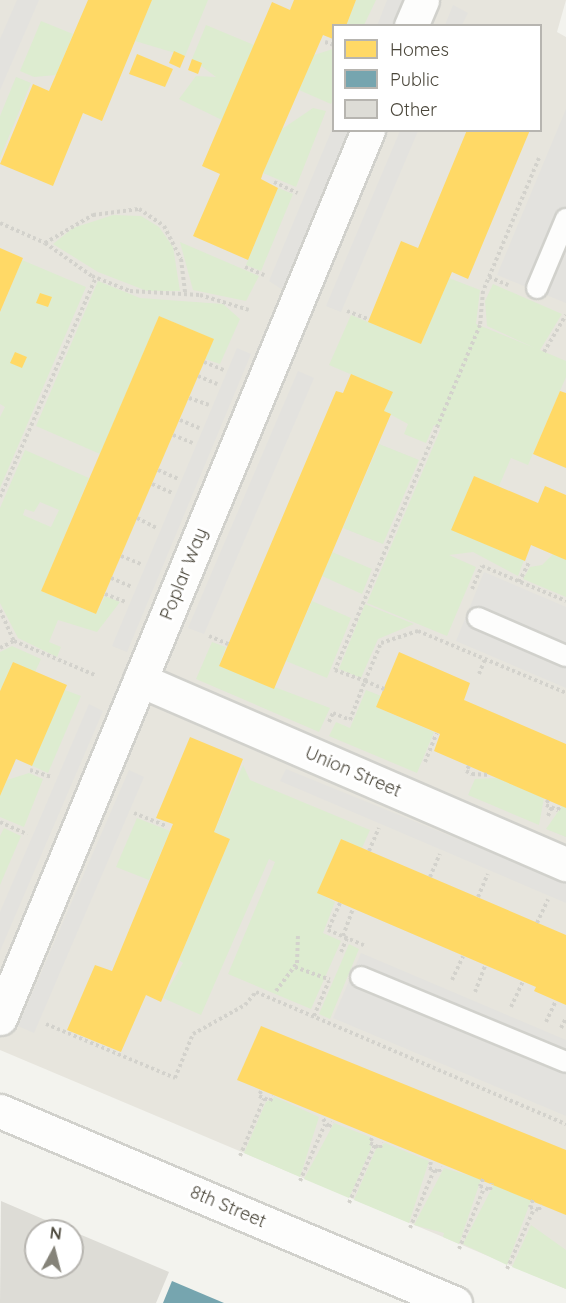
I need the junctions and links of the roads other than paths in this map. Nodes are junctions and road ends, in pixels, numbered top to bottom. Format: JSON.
{"nodes":[{"id":1,"x":422,"y":0,"type":"edge"},
{"id":2,"x":412,"y":24,"type":"edge"},
{"id":3,"x":367,"y":132,"type":"edge"},
{"id":4,"x":566,"y":219,"type":"edge"},
{"id":5,"x":537,"y":288,"type":"dead end"},
{"id":6,"x":478,"y":618,"type":"dead end"},
{"id":7,"x":566,"y":656,"type":"edge"},
{"id":8,"x":140,"y":680,"type":"junction"},
{"id":9,"x":566,"y":864,"type":"edge"},
{"id":10,"x":361,"y":977,"type":"dead end"},
{"id":11,"x":0,"y":1018,"type":"edge"},
{"id":12,"x":566,"y":1062,"type":"edge"},
{"id":13,"x":0,"y":1111,"type":"edge"},
{"id":14,"x":456,"y":1303,"type":"edge"}],
"edges":[{"from":1,"to":2,"type":"street"},
{"from":3,"to":8,"type":"street","name":"Poplar Way"},
{"from":4,"to":5,"type":"lane"},
{"from":6,"to":7,"type":"lane"},
{"from":8,"to":9,"type":"street","name":"Union Street"},
{"from":8,"to":11,"type":"street","name":"Poplar Way"},
{"from":10,"to":12,"type":"lane"},
{"from":13,"to":14,"type":"street","name":"8th Street"}]}
